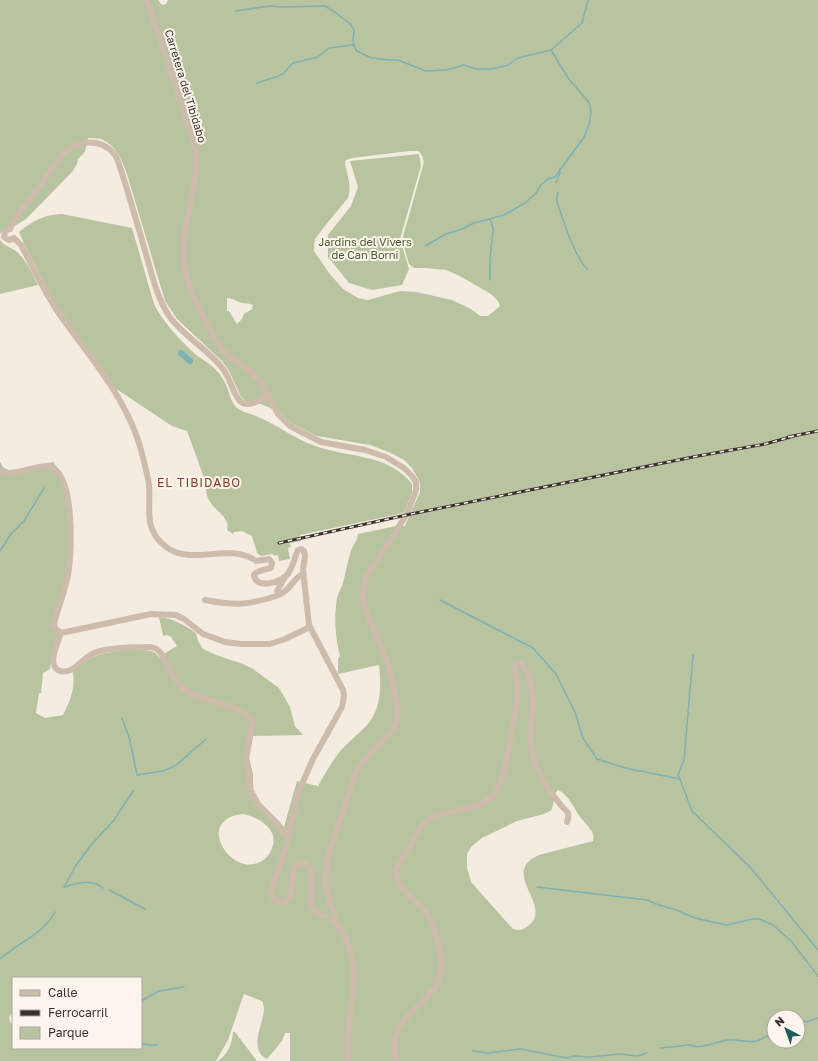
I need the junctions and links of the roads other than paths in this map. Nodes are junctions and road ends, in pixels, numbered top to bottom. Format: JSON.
{"nodes":[{"id":1,"x":147,"y":0,"type":"edge"},
{"id":2,"x":10,"y":229,"type":"junction"},
{"id":3,"x":14,"y":238,"type":"junction"},
{"id":4,"x":267,"y":394,"type":"junction"},
{"id":5,"x":3,"y":472,"type":"dead end"},
{"id":6,"x":303,"y":574,"type":"junction"},
{"id":7,"x":286,"y":576,"type":"junction"},
{"id":8,"x":279,"y":595,"type":"junction"},
{"id":9,"x":205,"y":600,"type":"dead end"},
{"id":10,"x":310,"y":627,"type":"junction"},
{"id":11,"x":61,"y":633,"type":"junction"},
{"id":12,"x":567,"y":822,"type":"dead end"},
{"id":13,"x":288,"y":836,"type":"junction"},
{"id":14,"x":333,"y":911,"type":"junction"},
{"id":15,"x":325,"y":916,"type":"junction"},
{"id":16,"x":333,"y":920,"type":"junction"},
{"id":17,"x":348,"y":1061,"type":"edge"},
{"id":18,"x":396,"y":1061,"type":"edge"}],
"edges":[{"from":1,"to":4,"type":"street","name":"Carretera del Tibidabo"},
{"from":2,"to":3,"type":"street"},
{"from":2,"to":3,"type":"street"},
{"from":2,"to":4,"type":"street"},
{"from":3,"to":7,"type":"street"},
{"from":4,"to":14,"type":"street","name":"Carretera del Tibidabo"},
{"from":5,"to":11,"type":"street"},
{"from":6,"to":7,"type":"street"},
{"from":6,"to":8,"type":"street"},
{"from":6,"to":10,"type":"street"},
{"from":7,"to":8,"type":"street"},
{"from":8,"to":9,"type":"street"},
{"from":10,"to":11,"type":"street"},
{"from":10,"to":13,"type":"street"},
{"from":11,"to":13,"type":"street"},
{"from":12,"to":18,"type":"street"},
{"from":13,"to":15,"type":"street"},
{"from":14,"to":15,"type":"street"},
{"from":14,"to":16,"type":"street"},
{"from":15,"to":16,"type":"street"},
{"from":16,"to":17,"type":"street"}]}
